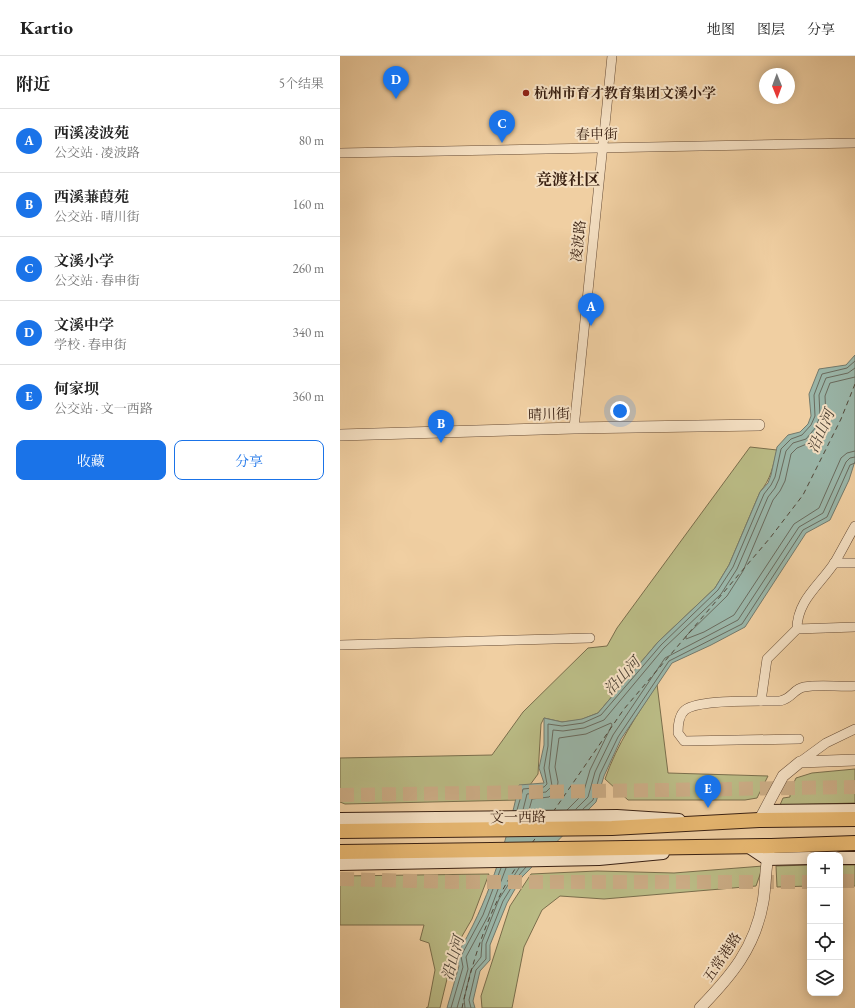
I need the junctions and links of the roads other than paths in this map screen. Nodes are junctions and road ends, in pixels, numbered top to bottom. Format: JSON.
{"nodes":[{"id":1,"x":612,"y":56,"type":"edge"},
{"id":2,"x":855,"y":143,"type":"edge"},
{"id":3,"x":601,"y":148,"type":"junction"},
{"id":4,"x":340,"y":153,"type":"edge"},
{"id":5,"x":759,"y":425,"type":"dead end"},
{"id":6,"x":574,"y":428,"type":"junction"},
{"id":7,"x":340,"y":435,"type":"edge"},
{"id":8,"x":855,"y":526,"type":"edge"},
{"id":9,"x":834,"y":563,"type":"junction"},
{"id":10,"x":855,"y":563,"type":"edge"},
{"id":11,"x":855,"y":627,"type":"edge"},
{"id":12,"x":797,"y":628,"type":"junction"},
{"id":13,"x":590,"y":638,"type":"dead end"},
{"id":14,"x":340,"y":645,"type":"edge"},
{"id":15,"x":855,"y":686,"type":"edge"},
{"id":16,"x":761,"y":701,"type":"junction"},
{"id":17,"x":855,"y":729,"type":"edge"},
{"id":18,"x":799,"y":739,"type":"dead end"},
{"id":19,"x":855,"y":760,"type":"edge"},
{"id":20,"x":800,"y":762,"type":"junction"},
{"id":21,"x":855,"y":810,"type":"edge"},
{"id":22,"x":762,"y":815,"type":"junction"},
{"id":23,"x":340,"y":819,"type":"edge"},
{"id":24,"x":855,"y":819,"type":"edge"},
{"id":25,"x":614,"y":822,"type":"junction"},
{"id":26,"x":340,"y":831,"type":"edge"},
{"id":27,"x":855,"y":843,"type":"edge"},
{"id":28,"x":340,"y":852,"type":"edge"},
{"id":29,"x":601,"y":853,"type":"junction"},
{"id":30,"x":769,"y":853,"type":"junction"},
{"id":31,"x":807,"y":858,"type":"edge"},
{"id":32,"x":843,"y":858,"type":"edge"},
{"id":33,"x":855,"y":858,"type":"edge"},
{"id":34,"x":340,"y":864,"type":"edge"},
{"id":35,"x":700,"y":1008,"type":"edge"}],
"edges":[{"from":1,"to":3,"type":"street","name":"凌波路"},
{"from":2,"to":3,"type":"street","name":"春申街"},
{"from":3,"to":4,"type":"street","name":"春申街"},
{"from":3,"to":6,"type":"street","name":"凌波路"},
{"from":5,"to":6,"type":"street","name":"晴川街"},
{"from":6,"to":7,"type":"street","name":"晴川街"},
{"from":8,"to":9,"type":"street"},
{"from":9,"to":10,"type":"street"},
{"from":9,"to":12,"type":"street"},
{"from":11,"to":12,"type":"street"},
{"from":12,"to":16,"type":"street"},
{"from":13,"to":14,"type":"street"},
{"from":15,"to":16,"type":"street"},
{"from":16,"to":18,"type":"street"},
{"from":17,"to":20,"type":"street"},
{"from":19,"to":20,"type":"street"},
{"from":20,"to":22,"type":"street"},
{"from":21,"to":22,"type":"main road"},
{"from":22,"to":24,"type":"main road","name":"文一西路"},
{"from":22,"to":25,"type":"main road","name":"文一西路"},
{"from":23,"to":25,"type":"main road","name":"文一西路"},
{"from":25,"to":26,"type":"main road","name":"文一西路"},
{"from":27,"to":30,"type":"main road"},
{"from":28,"to":29,"type":"main road"},
{"from":29,"to":30,"type":"main road"},
{"from":29,"to":34,"type":"main road"},
{"from":30,"to":31,"type":"main road"},
{"from":30,"to":35,"type":"street","name":"五常港路"},
{"from":32,"to":33,"type":"main road"}]}
